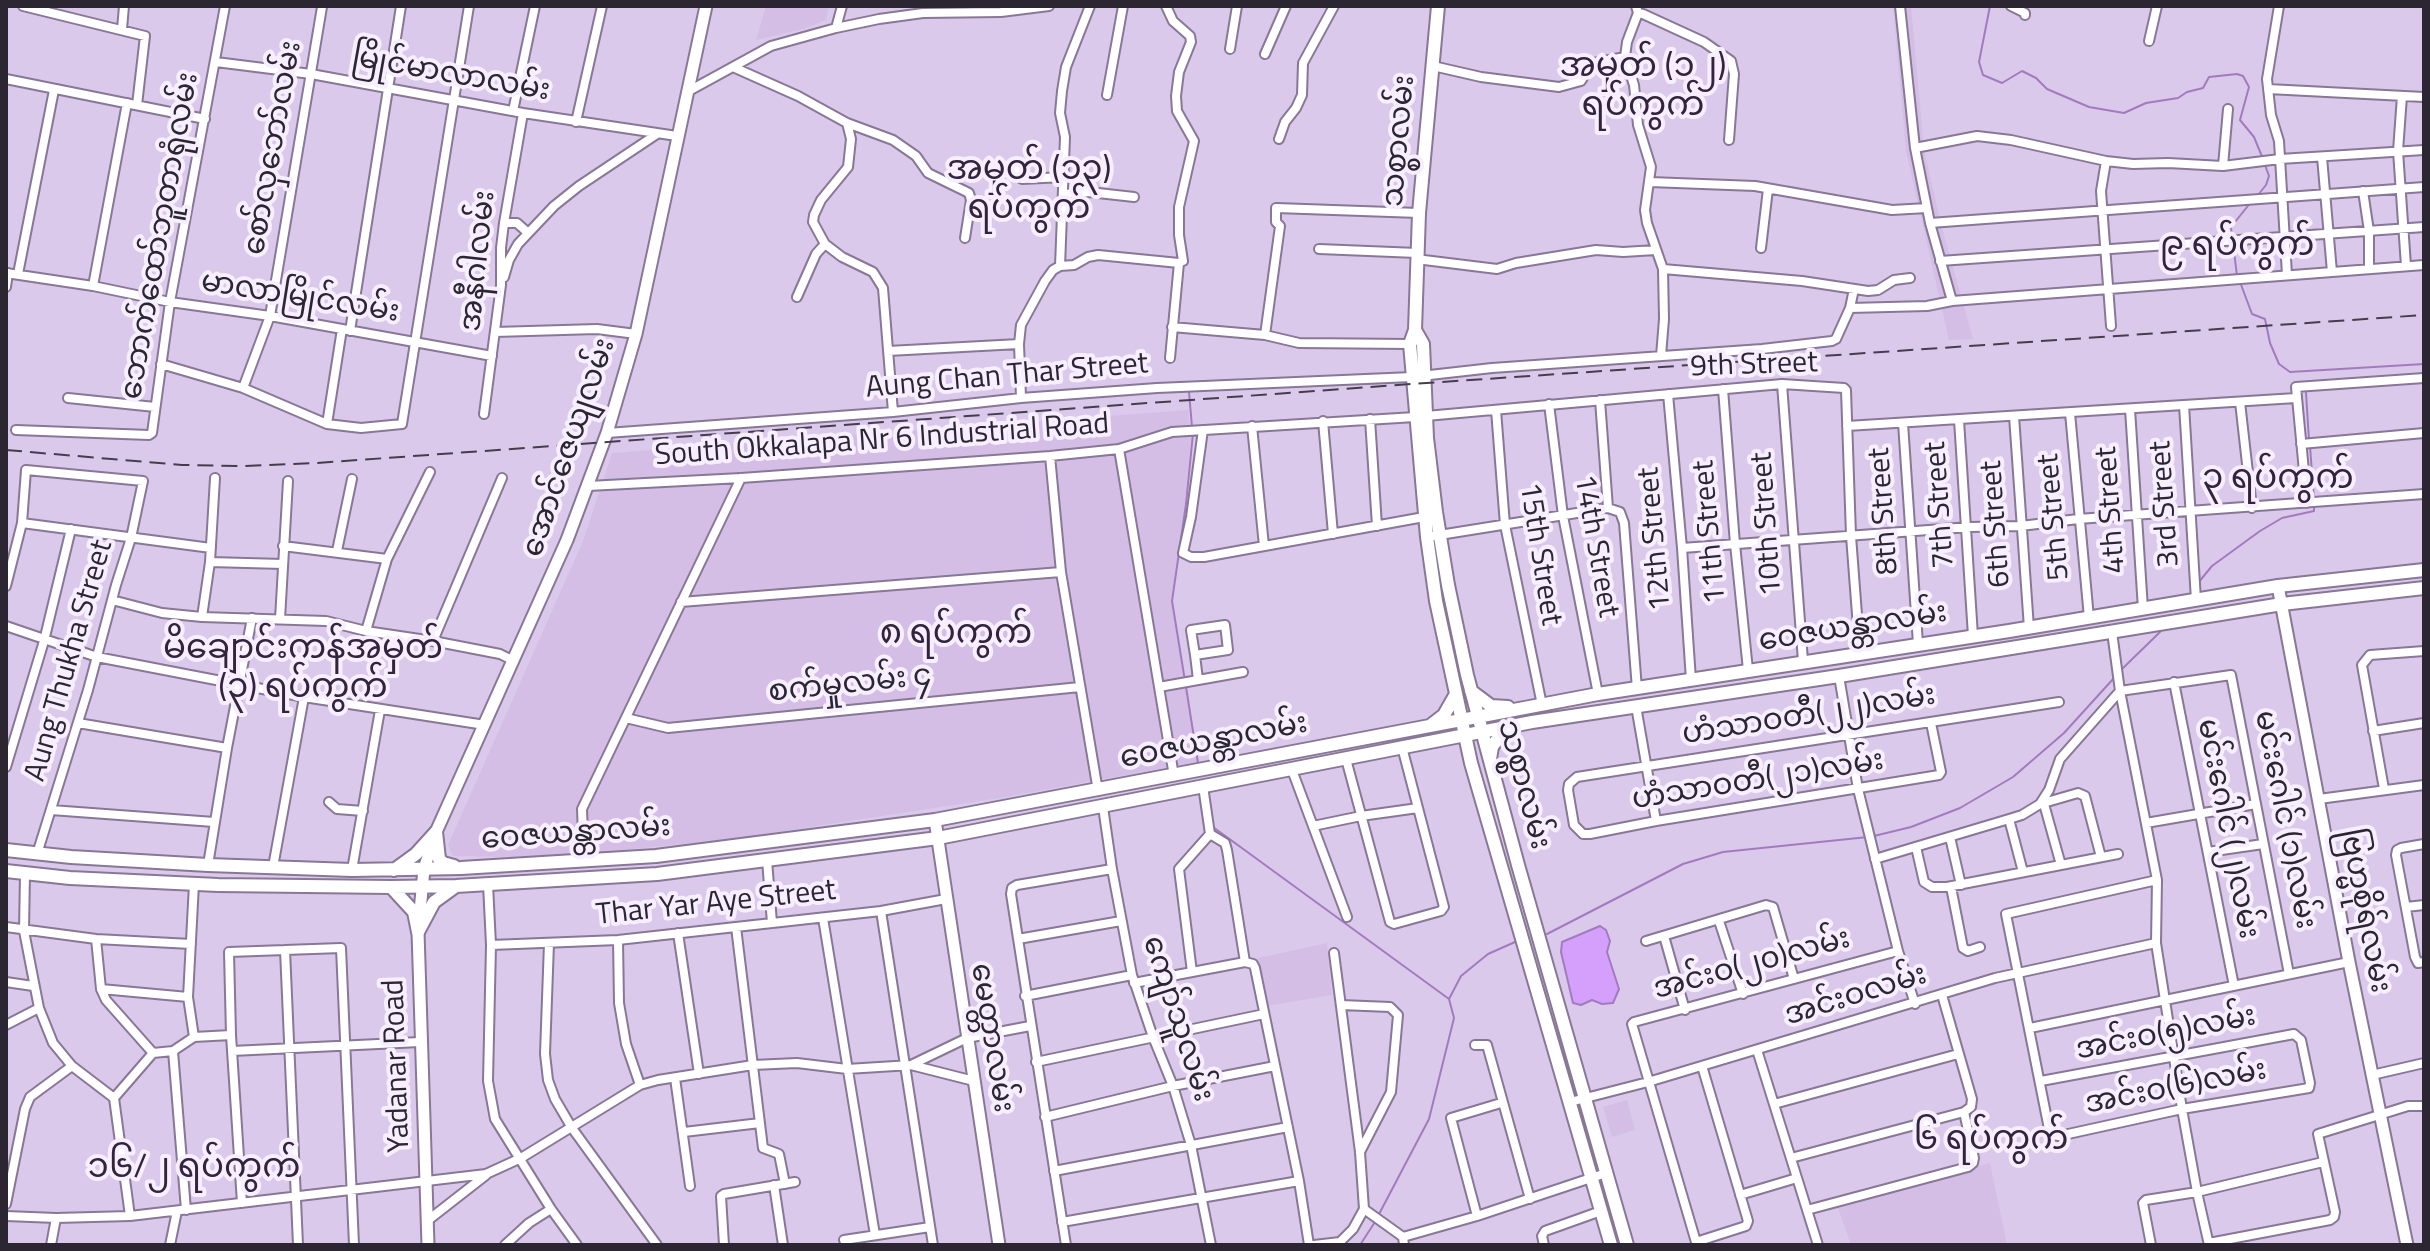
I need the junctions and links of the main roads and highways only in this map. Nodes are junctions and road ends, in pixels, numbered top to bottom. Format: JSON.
{"nodes":[{"id":1,"x":706,"y":6,"type":"edge"},
{"id":2,"x":1438,"y":6,"type":"edge"},
{"id":3,"x":1415,"y":330,"type":"junction"},
{"id":4,"x":1418,"y":376,"type":"junction"},
{"id":5,"x":1421,"y":417,"type":"junction"},
{"id":6,"x":2424,"y":570,"type":"edge"},
{"id":7,"x":2278,"y":586,"type":"junction"},
{"id":8,"x":2424,"y":588,"type":"edge"},
{"id":9,"x":2282,"y":604,"type":"junction"},
{"id":10,"x":2009,"y":631,"type":"junction"},
{"id":11,"x":2012,"y":648,"type":"junction"},
{"id":12,"x":1774,"y":666,"type":"junction"},
{"id":13,"x":1777,"y":685,"type":"junction"},
{"id":14,"x":1471,"y":691,"type":"junction"},
{"id":15,"x":1456,"y":694,"type":"junction"},
{"id":16,"x":1527,"y":707,"type":"junction"},
{"id":17,"x":1532,"y":722,"type":"junction"},
{"id":18,"x":1479,"y":725,"type":"junction"},
{"id":19,"x":1462,"y":728,"type":"junction"},
{"id":20,"x":1419,"y":729,"type":"junction"},
{"id":21,"x":1422,"y":743,"type":"junction"},
{"id":22,"x":1261,"y":760,"type":"junction"},
{"id":23,"x":1489,"y":762,"type":"junction"},
{"id":24,"x":1471,"y":763,"type":"junction"},
{"id":25,"x":1263,"y":775,"type":"junction"},
{"id":26,"x":935,"y":820,"type":"junction"},
{"id":27,"x":436,"y":832,"type":"junction"},
{"id":28,"x":938,"y":838,"type":"junction"},
{"id":29,"x":6,"y":850,"type":"edge"},
{"id":30,"x":656,"y":856,"type":"junction"},
{"id":31,"x":71,"y":857,"type":"junction"},
{"id":32,"x":461,"y":868,"type":"junction"},
{"id":33,"x":424,"y":869,"type":"junction"},
{"id":34,"x":6,"y":871,"type":"edge"},
{"id":35,"x":393,"y":871,"type":"junction"},
{"id":36,"x":657,"y":874,"type":"junction"},
{"id":37,"x":70,"y":878,"type":"junction"},
{"id":38,"x":421,"y":886,"type":"junction"},
{"id":39,"x":456,"y":886,"type":"junction"},
{"id":40,"x":391,"y":887,"type":"junction"},
{"id":41,"x":418,"y":932,"type":"junction"},
{"id":42,"x":428,"y":1245,"type":"edge"},
{"id":43,"x":999,"y":1245,"type":"edge"},
{"id":44,"x":1611,"y":1245,"type":"edge"},
{"id":45,"x":1627,"y":1245,"type":"edge"},
{"id":46,"x":2407,"y":1245,"type":"edge"}],
"edges":[{"from":1,"to":27,"type":"main road","name":"အောင်ဇေယျလမ်း"},
{"from":2,"to":3,"type":"main road","name":"သစ္စာလမ်း"},
{"from":3,"to":4,"type":"main road","name":"သစ္စာလမ်း"},
{"from":3,"to":4,"type":"main road","name":"သစ္စာလမ်း"},
{"from":4,"to":5,"type":"main road","name":"သစ္စာလမ်း"},
{"from":5,"to":14,"type":"main road","name":"သစ္စာလမ်း"},
{"from":5,"to":15,"type":"main road","name":"သစ္စာလမ်း"},
{"from":6,"to":7,"type":"main road","name":"ဝေဇယန္တာလမ်း"},
{"from":7,"to":9,"type":"main road","name":"ဗြဟ္မစိုရ်လမ်း"},
{"from":7,"to":10,"type":"main road","name":"ဝေဇယန္တာလမ်း"},
{"from":8,"to":9,"type":"main road","name":"ဝေဇယန္တာလမ်း"},
{"from":9,"to":11,"type":"main road","name":"ဝေဇယန္တာလမ်း"},
{"from":9,"to":46,"type":"main road","name":"ဗြဟ္မစိုရ်လမ်း"},
{"from":10,"to":11,"type":"main road"},
{"from":10,"to":12,"type":"main road","name":"ဝေဇယန္တာလမ်း"},
{"from":11,"to":13,"type":"main road","name":"ဝေဇယန္တာလမ်း"},
{"from":12,"to":13,"type":"main road"},
{"from":12,"to":16,"type":"main road","name":"ဝေဇယန္တာလမ်း"},
{"from":13,"to":17,"type":"main road","name":"ဝေဇယန္တာလမ်း"},
{"from":14,"to":16,"type":"main road"},
{"from":14,"to":18,"type":"main road","name":"သစ္စာလမ်း"},
{"from":15,"to":19,"type":"main road","name":"သစ္စာလမ်း"},
{"from":15,"to":20,"type":"main road"},
{"from":16,"to":18,"type":"main road","name":"ဝေဇယန္တာလမ်း"},
{"from":17,"to":18,"type":"main road","name":"ဝေဇယန္တာလမ်း"},
{"from":17,"to":23,"type":"main road"},
{"from":18,"to":19,"type":"main road","name":"ဝေဇယန္တာလမ်း"},
{"from":18,"to":23,"type":"main road","name":"သစ္စာလမ်း"},
{"from":19,"to":20,"type":"main road","name":"ဝေဇယန္တာလမ်း"},
{"from":19,"to":21,"type":"main road","name":"ဝေဇယန္တာလမ်း"},
{"from":19,"to":24,"type":"main road","name":"သစ္စာလမ်း"},
{"from":20,"to":22,"type":"main road","name":"ဝေဇယန္တာလမ်း"},
{"from":21,"to":24,"type":"main road"},
{"from":21,"to":25,"type":"main road","name":"ဝေဇယန္တာလမ်း"},
{"from":22,"to":25,"type":"main road"},
{"from":22,"to":26,"type":"main road","name":"ဝေဇယန္တာလမ်း"},
{"from":23,"to":45,"type":"main road","name":"သစ္စာလမ်း"},
{"from":24,"to":44,"type":"main road","name":"သစ္စာလမ်း"},
{"from":25,"to":28,"type":"main road","name":"ဝေဇယန္တာလမ်း"},
{"from":26,"to":28,"type":"main road","name":"မေတ္တာလမ်း"},
{"from":26,"to":30,"type":"main road","name":"ဝေဇယန္တာလမ်း"},
{"from":27,"to":32,"type":"main road"},
{"from":27,"to":33,"type":"main road","name":"အောင်ဇေယျလမ်း"},
{"from":27,"to":35,"type":"main road"},
{"from":28,"to":36,"type":"main road","name":"ဝေဇယန္တာလမ်း"},
{"from":28,"to":43,"type":"main road","name":"မေတ္တာလမ်း"},
{"from":29,"to":31,"type":"main road","name":"ဝေဇယန္တာလမ်း"},
{"from":30,"to":32,"type":"main road","name":"ဝေဇယန္တာလမ်း"},
{"from":30,"to":36,"type":"main road"},
{"from":31,"to":35,"type":"main road","name":"ဝေဇယန္တာလမ်း"},
{"from":31,"to":37,"type":"main road"},
{"from":32,"to":33,"type":"main road","name":"ဝေဇယန္တာလမ်း"},
{"from":33,"to":35,"type":"main road","name":"ဝေဇယန္တာလမ်း"},
{"from":33,"to":38,"type":"main road","name":"အောင်ဇေယျလမ်း"},
{"from":34,"to":37,"type":"main road","name":"ဝေဇယန္တာလမ်း"},
{"from":36,"to":39,"type":"main road","name":"ဝေဇယန္တာလမ်း"},
{"from":37,"to":40,"type":"main road","name":"ဝေဇယန္တာလမ်း"},
{"from":38,"to":39,"type":"main road","name":"ဝေဇယန္တာလမ်း"},
{"from":38,"to":40,"type":"main road","name":"ဝေဇယန္တာလမ်း"},
{"from":38,"to":41,"type":"main road","name":"Yadanar Road"},
{"from":39,"to":41,"type":"main road"},
{"from":40,"to":41,"type":"main road"},
{"from":41,"to":42,"type":"main road","name":"Yadanar Road"}]}
